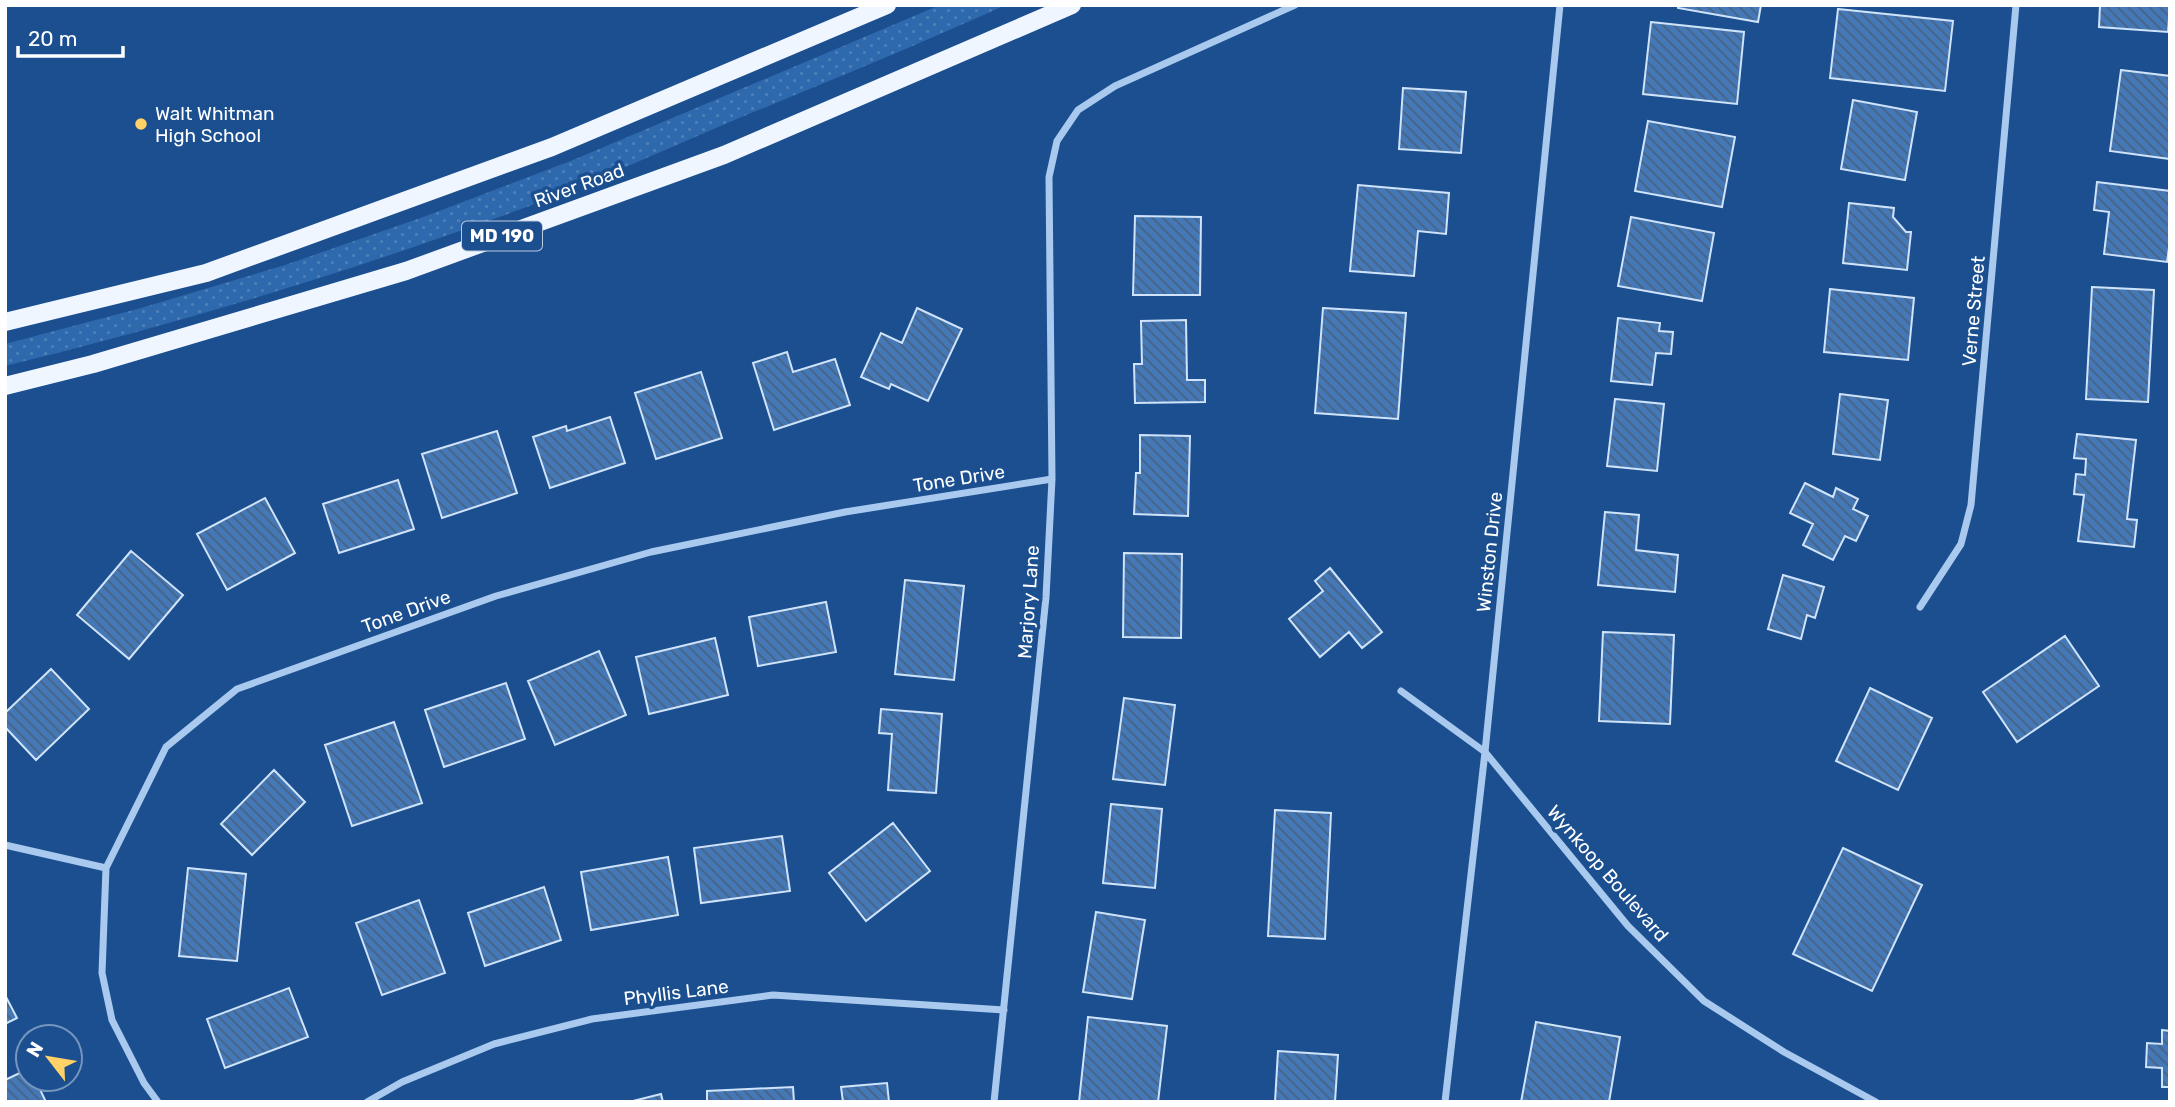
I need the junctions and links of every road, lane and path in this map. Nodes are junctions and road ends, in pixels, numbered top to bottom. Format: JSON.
{"nodes":[{"id":1,"x":887,"y":5,"type":"edge"},
{"id":2,"x":1072,"y":5,"type":"edge"},
{"id":3,"x":1295,"y":5,"type":"edge"},
{"id":4,"x":1560,"y":5,"type":"edge"},
{"id":5,"x":2016,"y":5,"type":"edge"},
{"id":6,"x":5,"y":322,"type":"edge"},
{"id":7,"x":5,"y":386,"type":"edge"},
{"id":8,"x":1052,"y":480,"type":"junction"},
{"id":9,"x":1920,"y":607,"type":"dead end"},
{"id":10,"x":1401,"y":691,"type":"dead end"},
{"id":11,"x":1485,"y":752,"type":"junction"},
{"id":12,"x":5,"y":845,"type":"edge"},
{"id":13,"x":106,"y":868,"type":"junction"},
{"id":14,"x":1004,"y":1010,"type":"junction"},
{"id":15,"x":158,"y":1102,"type":"edge"},
{"id":16,"x":367,"y":1102,"type":"edge"},
{"id":17,"x":994,"y":1102,"type":"edge"},
{"id":18,"x":1445,"y":1102,"type":"edge"},
{"id":19,"x":1876,"y":1102,"type":"edge"}],
"edges":[{"from":1,"to":6,"type":"main road"},
{"from":2,"to":7,"type":"main road","name":"River Road","number":"MD 190"},
{"from":3,"to":8,"type":"street","name":"Marjory Lane"},
{"from":4,"to":11,"type":"street","name":"Winston Drive"},
{"from":5,"to":9,"type":"street","name":"Verne Street"},
{"from":8,"to":13,"type":"street","name":"Tone Drive"},
{"from":8,"to":14,"type":"street","name":"Marjory Lane"},
{"from":10,"to":11,"type":"street","name":"Wynkoop Boulevard"},
{"from":11,"to":18,"type":"street","name":"Winston Drive"},
{"from":11,"to":19,"type":"street","name":"Wynkoop Boulevard"},
{"from":12,"to":13,"type":"street"},
{"from":13,"to":15,"type":"street","name":"Tone Drive"},
{"from":14,"to":16,"type":"street","name":"Phyllis Lane"},
{"from":14,"to":17,"type":"street","name":"Marjory Lane"}]}
